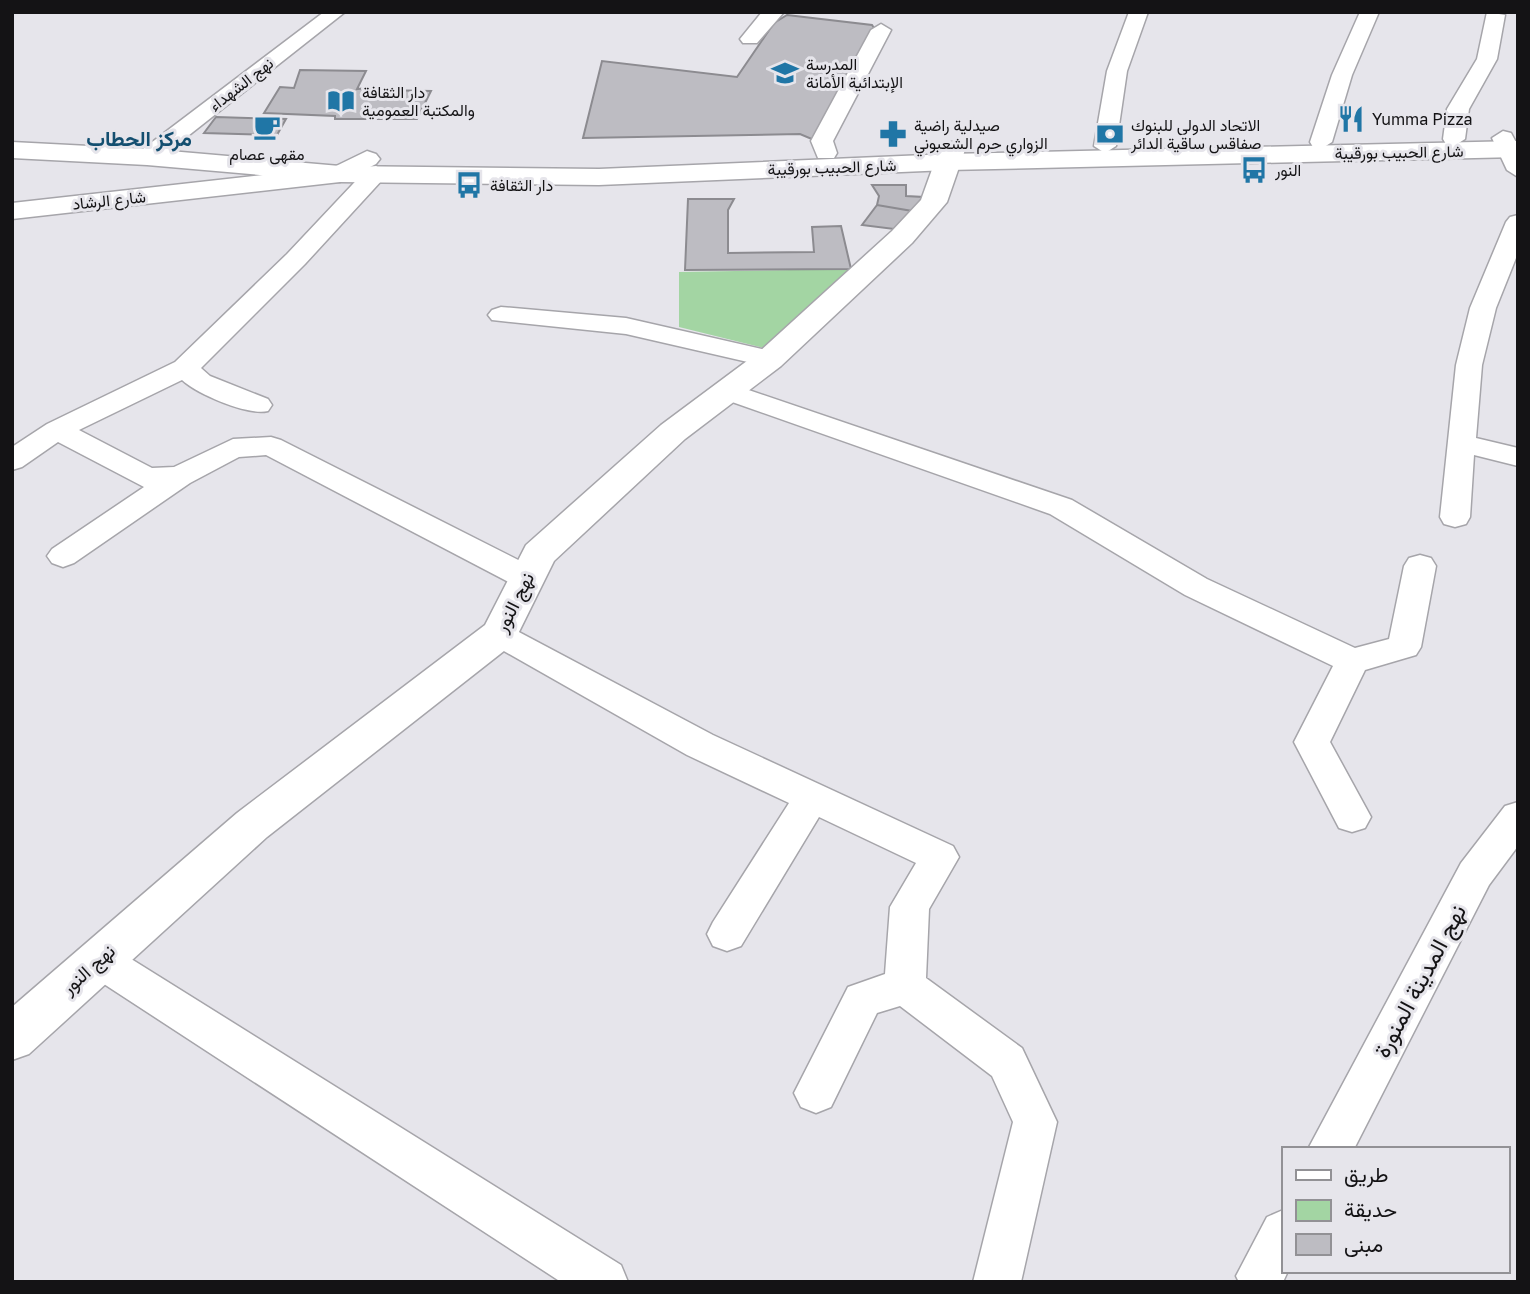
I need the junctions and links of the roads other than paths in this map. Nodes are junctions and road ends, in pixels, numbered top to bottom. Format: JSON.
{"nodes":[{"id":1,"x":335,"y":12,"type":"edge"},
{"id":2,"x":775,"y":12,"type":"edge"},
{"id":3,"x":1139,"y":12,"type":"edge"},
{"id":4,"x":1370,"y":12,"type":"edge"},
{"id":5,"x":1495,"y":15,"type":"dead end"},
{"id":6,"x":881,"y":30,"type":"dead end"},
{"id":7,"x":750,"y":39,"type":"dead end"},
{"id":8,"x":1454,"y":139,"type":"junction"},
{"id":9,"x":1321,"y":142,"type":"junction"},
{"id":10,"x":1105,"y":146,"type":"junction"},
{"id":11,"x":1513,"y":149,"type":"edge"},
{"id":12,"x":12,"y":150,"type":"edge"},
{"id":13,"x":826,"y":153,"type":"junction"},
{"id":14,"x":950,"y":156,"type":"junction"},
{"id":15,"x":147,"y":157,"type":"junction"},
{"id":16,"x":302,"y":164,"type":"junction"},
{"id":17,"x":372,"y":166,"type":"junction"},
{"id":18,"x":340,"y":174,"type":"junction"},
{"id":19,"x":205,"y":189,"type":"junction"},
{"id":20,"x":12,"y":211,"type":"edge"},
{"id":21,"x":1518,"y":222,"type":"edge"},
{"id":22,"x":501,"y":315,"type":"dead end"},
{"id":23,"x":770,"y":359,"type":"junction"},
{"id":24,"x":185,"y":368,"type":"junction"},
{"id":25,"x":729,"y":391,"type":"junction"},
{"id":26,"x":258,"y":405,"type":"dead end"},
{"id":27,"x":57,"y":430,"type":"junction"},
{"id":28,"x":1461,"y":443,"type":"junction"},
{"id":29,"x":1518,"y":457,"type":"edge"},
{"id":30,"x":12,"y":461,"type":"edge"},
{"id":31,"x":180,"y":476,"type":"junction"},
{"id":32,"x":1455,"y":517,"type":"dead end"},
{"id":33,"x":63,"y":556,"type":"dead end"},
{"id":34,"x":1420,"y":566,"type":"dead end"},
{"id":35,"x":527,"y":578,"type":"junction"},
{"id":36,"x":500,"y":634,"type":"junction"},
{"id":37,"x":1352,"y":661,"type":"junction"},
{"id":38,"x":812,"y":797,"type":"junction"},
{"id":39,"x":1352,"y":817,"type":"dead end"},
{"id":40,"x":1518,"y":817,"type":"edge"},
{"id":41,"x":727,"y":933,"type":"dead end"},
{"id":42,"x":98,"y":959,"type":"junction"},
{"id":43,"x":905,"y":986,"type":"junction"},
{"id":44,"x":14,"y":1033,"type":"edge"},
{"id":45,"x":816,"y":1093,"type":"dead end"},
{"id":46,"x":1330,"y":1147,"type":"edge"},
{"id":47,"x":1282,"y":1235,"type":"edge"},
{"id":48,"x":1260,"y":1276,"type":"dead end"},
{"id":49,"x":604,"y":1282,"type":"edge"},
{"id":50,"x":997,"y":1282,"type":"edge"}],
"edges":[{"from":1,"to":15,"type":"street","name":"نهج الشهداء"},
{"from":2,"to":7,"type":"street"},
{"from":3,"to":10,"type":"street"},
{"from":4,"to":9,"type":"street"},
{"from":5,"to":8,"type":"street"},
{"from":6,"to":13,"type":"street"},
{"from":8,"to":9,"type":"main road","name":"شارع الحبيب بورقيبة"},
{"from":8,"to":11,"type":"main road","name":"شارع الحبيب بورقيبة"},
{"from":9,"to":10,"type":"main road","name":"شارع الحبيب بورقيبة"},
{"from":10,"to":14,"type":"main road","name":"شارع الحبيب بورقيبة"},
{"from":11,"to":14,"type":"main road","name":"شارع الحبيب بورقيبة"},
{"from":12,"to":15,"type":"main road","name":"شارع الحبيب بورقيبة"},
{"from":13,"to":14,"type":"main road","name":"شارع الحبيب بورقيبة"},
{"from":13,"to":17,"type":"main road","name":"شارع الحبيب بورقيبة"},
{"from":14,"to":17,"type":"main road","name":"شارع الحبيب بورقيبة"},
{"from":14,"to":23,"type":"main road","name":"نهج النور"},
{"from":15,"to":16,"type":"main road","name":"شارع الحبيب بورقيبة"},
{"from":16,"to":17,"type":"main road","name":"شارع الحبيب بورقيبة"},
{"from":16,"to":18,"type":"main road","name":"شارع الحبيب بورقيبة"},
{"from":16,"to":19,"type":"main road","name":"شارع الرشاد"},
{"from":17,"to":18,"type":"main road","name":"شارع الرشاد"},
{"from":17,"to":24,"type":"street"},
{"from":18,"to":19,"type":"main road","name":"شارع الرشاد"},
{"from":19,"to":20,"type":"main road","name":"شارع الرشاد"},
{"from":21,"to":28,"type":"street"},
{"from":22,"to":23,"type":"street"},
{"from":23,"to":25,"type":"main road","name":"نهج النور"},
{"from":24,"to":26,"type":"street"},
{"from":24,"to":27,"type":"street"},
{"from":25,"to":35,"type":"main road","name":"نهج النور"},
{"from":25,"to":37,"type":"street"},
{"from":27,"to":30,"type":"street"},
{"from":27,"to":31,"type":"street"},
{"from":28,"to":29,"type":"street"},
{"from":28,"to":32,"type":"street"},
{"from":31,"to":33,"type":"street"},
{"from":31,"to":35,"type":"street"},
{"from":34,"to":37,"type":"street"},
{"from":35,"to":36,"type":"main road","name":"نهج النور"},
{"from":36,"to":38,"type":"street"},
{"from":36,"to":42,"type":"main road","name":"نهج النور"},
{"from":37,"to":39,"type":"street"},
{"from":38,"to":41,"type":"street"},
{"from":38,"to":43,"type":"street"},
{"from":40,"to":46,"type":"street","name":"نهج المدينة المنورة"},
{"from":42,"to":44,"type":"main road","name":"نهج النور"},
{"from":42,"to":49,"type":"street"},
{"from":43,"to":45,"type":"street"},
{"from":43,"to":50,"type":"street"},
{"from":47,"to":48,"type":"street"}]}
